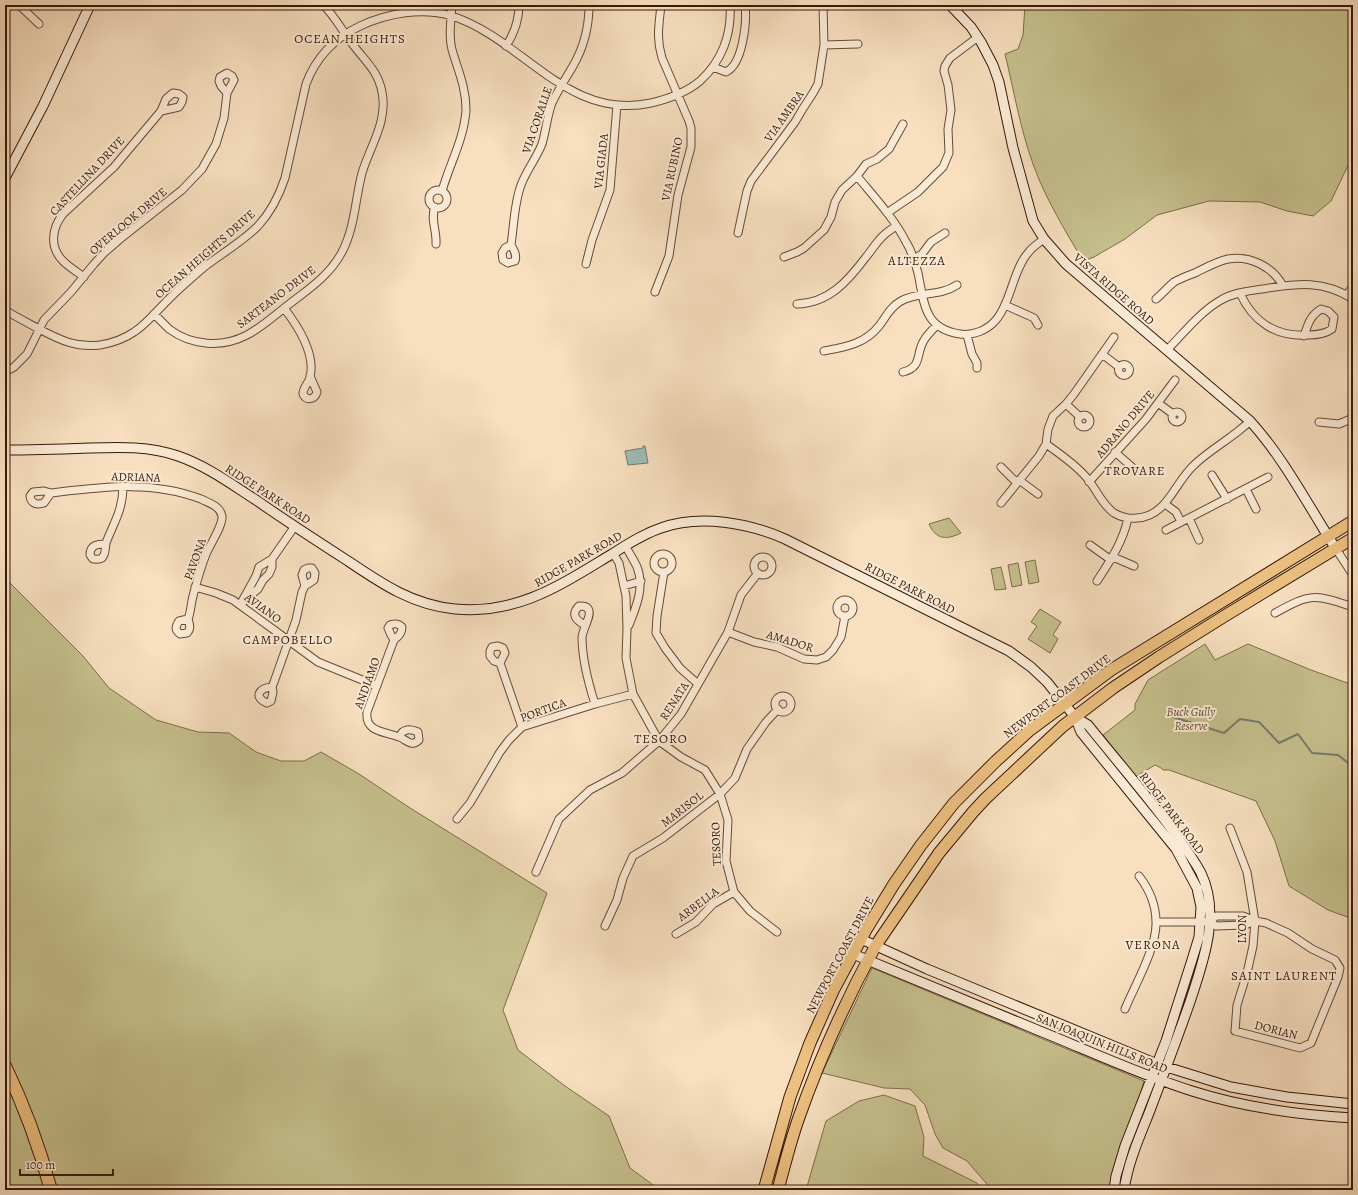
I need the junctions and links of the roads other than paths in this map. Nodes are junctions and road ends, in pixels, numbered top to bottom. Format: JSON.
{"nodes":[{"id":1,"x":19,"y":5,"type":"edge"},
{"id":2,"x":90,"y":5,"type":"edge"},
{"id":3,"x":323,"y":5,"type":"edge"},
{"id":4,"x":452,"y":5,"type":"edge"},
{"id":5,"x":519,"y":5,"type":"edge"},
{"id":6,"x":589,"y":5,"type":"edge"},
{"id":7,"x":661,"y":5,"type":"edge"},
{"id":8,"x":730,"y":5,"type":"edge"},
{"id":9,"x":746,"y":5,"type":"edge"},
{"id":10,"x":823,"y":5,"type":"edge"},
{"id":11,"x":950,"y":5,"type":"edge"},
{"id":12,"x":451,"y":16,"type":"junction"},
{"id":13,"x":39,"y":24,"type":"dead end"},
{"id":14,"x":346,"y":34,"type":"junction"},
{"id":15,"x":978,"y":37,"type":"junction"},
{"id":16,"x":824,"y":44,"type":"junction"},
{"id":17,"x":858,"y":44,"type":"dead end"},
{"id":18,"x":506,"y":46,"type":"junction"},
{"id":19,"x":713,"y":67,"type":"junction"},
{"id":20,"x":561,"y":84,"type":"junction"},
{"id":21,"x":227,"y":93,"type":"dead end"},
{"id":22,"x":678,"y":94,"type":"junction"},
{"id":23,"x":617,"y":105,"type":"junction"},
{"id":24,"x":161,"y":111,"type":"dead end"},
{"id":25,"x":903,"y":124,"type":"dead end"},
{"id":26,"x":857,"y":176,"type":"junction"},
{"id":27,"x":5,"y":178,"type":"edge"},
{"id":28,"x":442,"y":191,"type":"junction"},
{"id":29,"x":435,"y":207,"type":"junction"},
{"id":30,"x":887,"y":213,"type":"junction"},
{"id":31,"x":896,"y":226,"type":"junction"},
{"id":32,"x":738,"y":233,"type":"dead end"},
{"id":33,"x":945,"y":233,"type":"dead end"},
{"id":34,"x":1044,"y":239,"type":"junction"},
{"id":35,"x":436,"y":244,"type":"dead end"},
{"id":36,"x":511,"y":245,"type":"dead end"},
{"id":37,"x":784,"y":257,"type":"dead end"},
{"id":38,"x":914,"y":259,"type":"junction"},
{"id":39,"x":586,"y":264,"type":"dead end"},
{"id":40,"x":84,"y":277,"type":"junction"},
{"id":41,"x":957,"y":285,"type":"dead end"},
{"id":42,"x":1283,"y":286,"type":"junction"},
{"id":43,"x":1353,"y":286,"type":"edge"},
{"id":44,"x":655,"y":292,"type":"dead end"},
{"id":45,"x":1240,"y":293,"type":"junction"},
{"id":46,"x":922,"y":295,"type":"junction"},
{"id":47,"x":1350,"y":297,"type":"edge"},
{"id":48,"x":1156,"y":299,"type":"dead end"},
{"id":49,"x":797,"y":304,"type":"dead end"},
{"id":50,"x":1005,"y":306,"type":"junction"},
{"id":51,"x":284,"y":308,"type":"junction"},
{"id":52,"x":5,"y":310,"type":"edge"},
{"id":53,"x":154,"y":314,"type":"junction"},
{"id":54,"x":937,"y":325,"type":"junction"},
{"id":55,"x":1038,"y":325,"type":"dead end"},
{"id":56,"x":39,"y":329,"type":"junction"},
{"id":57,"x":967,"y":335,"type":"junction"},
{"id":58,"x":1304,"y":336,"type":"junction"},
{"id":59,"x":1114,"y":337,"type":"dead end"},
{"id":60,"x":1167,"y":350,"type":"junction"},
{"id":61,"x":824,"y":351,"type":"dead end"},
{"id":62,"x":1102,"y":354,"type":"junction"},
{"id":63,"x":1119,"y":367,"type":"dead end"},
{"id":64,"x":977,"y":368,"type":"dead end"},
{"id":65,"x":5,"y":372,"type":"edge"},
{"id":66,"x":903,"y":372,"type":"dead end"},
{"id":67,"x":310,"y":376,"type":"dead end"},
{"id":68,"x":1175,"y":380,"type":"dead end"},
{"id":69,"x":1158,"y":403,"type":"junction"},
{"id":70,"x":1066,"y":404,"type":"junction"},
{"id":71,"x":1173,"y":414,"type":"dead end"},
{"id":72,"x":1080,"y":417,"type":"dead end"},
{"id":73,"x":1353,"y":418,"type":"edge"},
{"id":74,"x":1250,"y":421,"type":"junction"},
{"id":75,"x":1318,"y":422,"type":"dead end"},
{"id":76,"x":1046,"y":444,"type":"junction"},
{"id":77,"x":5,"y":450,"type":"edge"},
{"id":78,"x":1115,"y":452,"type":"junction"},
{"id":79,"x":1000,"y":467,"type":"dead end"},
{"id":80,"x":1132,"y":467,"type":"dead end"},
{"id":81,"x":1212,"y":475,"type":"dead end"},
{"id":82,"x":1268,"y":478,"type":"dead end"},
{"id":83,"x":1018,"y":482,"type":"junction"},
{"id":84,"x":1089,"y":482,"type":"junction"},
{"id":85,"x":123,"y":486,"type":"junction"},
{"id":86,"x":1246,"y":489,"type":"junction"},
{"id":87,"x":51,"y":493,"type":"dead end"},
{"id":88,"x":1038,"y":494,"type":"dead end"},
{"id":89,"x":1227,"y":498,"type":"junction"},
{"id":90,"x":1000,"y":503,"type":"dead end"},
{"id":91,"x":1166,"y":504,"type":"junction"},
{"id":92,"x":218,"y":508,"type":"joint"},
{"id":93,"x":1256,"y":508,"type":"dead end"},
{"id":94,"x":1128,"y":518,"type":"junction"},
{"id":95,"x":1189,"y":518,"type":"junction"},
{"id":96,"x":1353,"y":521,"type":"edge"},
{"id":97,"x":1181,"y":522,"type":"junction"},
{"id":98,"x":295,"y":526,"type":"junction"},
{"id":99,"x":1166,"y":530,"type":"dead end"},
{"id":100,"x":1328,"y":536,"type":"junction"},
{"id":101,"x":1353,"y":538,"type":"edge"},
{"id":102,"x":1199,"y":540,"type":"dead end"},
{"id":103,"x":106,"y":544,"type":"dead end"},
{"id":104,"x":626,"y":545,"type":"junction"},
{"id":105,"x":1090,"y":545,"type":"dead end"},
{"id":106,"x":1336,"y":549,"type":"junction"},
{"id":107,"x":613,"y":553,"type":"junction"},
{"id":108,"x":1112,"y":558,"type":"junction"},
{"id":109,"x":272,"y":559,"type":"junction"},
{"id":110,"x":1350,"y":565,"type":"edge"},
{"id":111,"x":1134,"y":566,"type":"dead end"},
{"id":112,"x":664,"y":572,"type":"dead end"},
{"id":113,"x":758,"y":573,"type":"dead end"},
{"id":114,"x":1353,"y":575,"type":"edge"},
{"id":115,"x":256,"y":576,"type":"junction"},
{"id":116,"x":263,"y":580,"type":"junction"},
{"id":117,"x":1097,"y":581,"type":"dead end"},
{"id":118,"x":641,"y":582,"type":"junction"},
{"id":119,"x":305,"y":586,"type":"dead end"},
{"id":120,"x":624,"y":586,"type":"junction"},
{"id":121,"x":196,"y":587,"type":"junction"},
{"id":122,"x":240,"y":605,"type":"junction"},
{"id":123,"x":1353,"y":607,"type":"edge"},
{"id":124,"x":1274,"y":613,"type":"dead end"},
{"id":125,"x":844,"y":616,"type":"dead end"},
{"id":126,"x":188,"y":619,"type":"dead end"},
{"id":127,"x":584,"y":625,"type":"dead end"},
{"id":128,"x":627,"y":629,"type":"junction"},
{"id":129,"x":728,"y":632,"type":"junction"},
{"id":130,"x":394,"y":640,"type":"dead end"},
{"id":131,"x":289,"y":641,"type":"junction"},
{"id":132,"x":500,"y":663,"type":"dead end"},
{"id":133,"x":698,"y":684,"type":"junction"},
{"id":134,"x":377,"y":686,"type":"junction"},
{"id":135,"x":272,"y":687,"type":"dead end"},
{"id":136,"x":633,"y":694,"type":"junction"},
{"id":137,"x":595,"y":704,"type":"junction"},
{"id":138,"x":1065,"y":704,"type":"junction"},
{"id":139,"x":778,"y":709,"type":"dead end"},
{"id":140,"x":1075,"y":717,"type":"junction"},
{"id":141,"x":522,"y":727,"type":"junction"},
{"id":142,"x":400,"y":737,"type":"dead end"},
{"id":143,"x":659,"y":741,"type":"junction"},
{"id":144,"x":720,"y":794,"type":"junction"},
{"id":145,"x":457,"y":819,"type":"dead end"},
{"id":146,"x":1230,"y":828,"type":"dead end"},
{"id":147,"x":536,"y":872,"type":"dead end"},
{"id":148,"x":1139,"y":876,"type":"dead end"},
{"id":149,"x":734,"y":892,"type":"junction"},
{"id":150,"x":1255,"y":921,"type":"junction"},
{"id":151,"x":1156,"y":922,"type":"junction"},
{"id":152,"x":1205,"y":922,"type":"junction"},
{"id":153,"x":605,"y":926,"type":"dead end"},
{"id":154,"x":777,"y":932,"type":"dead end"},
{"id":155,"x":676,"y":934,"type":"dead end"},
{"id":156,"x":861,"y":938,"type":"junction"},
{"id":157,"x":876,"y":946,"type":"junction"},
{"id":158,"x":853,"y":954,"type":"junction"},
{"id":159,"x":868,"y":960,"type":"junction"},
{"id":160,"x":1125,"y":1009,"type":"dead end"},
{"id":161,"x":1235,"y":1031,"type":"joint"},
{"id":162,"x":1157,"y":1064,"type":"junction"},
{"id":163,"x":5,"y":1066,"type":"edge"},
{"id":164,"x":1166,"y":1067,"type":"junction"},
{"id":165,"x":1152,"y":1076,"type":"junction"},
{"id":166,"x":1162,"y":1079,"type":"junction"},
{"id":167,"x":1353,"y":1104,"type":"edge"},
{"id":168,"x":1353,"y":1118,"type":"edge"},
{"id":169,"x":51,"y":1190,"type":"edge"},
{"id":170,"x":764,"y":1190,"type":"edge"},
{"id":171,"x":778,"y":1190,"type":"edge"},
{"id":172,"x":1114,"y":1190,"type":"edge"},
{"id":173,"x":1124,"y":1190,"type":"edge"}],
"edges":[{"from":1,"to":13,"type":"street"},
{"from":2,"to":27,"type":"street"},
{"from":3,"to":14,"type":"street","name":"SARTEANO DRIVE"},
{"from":4,"to":12,"type":"street"},
{"from":5,"to":18,"type":"street"},
{"from":6,"to":20,"type":"street","name":"VIA CORALLE"},
{"from":7,"to":22,"type":"street","name":"VIA RUBINO"},
{"from":8,"to":19,"type":"street","name":"OCEAN HEIGHTS DRIVE"},
{"from":9,"to":19,"type":"street"},
{"from":10,"to":16,"type":"street","name":"VIA AMBRA"},
{"from":11,"to":15,"type":"street","name":"VISTA RIDGE ROAD"},
{"from":12,"to":14,"type":"street","name":"OCEAN HEIGHTS DRIVE"},
{"from":12,"to":18,"type":"street","name":"OCEAN HEIGHTS DRIVE"},
{"from":12,"to":28,"type":"street"},
{"from":14,"to":51,"type":"street","name":"SARTEANO DRIVE"},
{"from":14,"to":53,"type":"street","name":"OCEAN HEIGHTS DRIVE"},
{"from":15,"to":30,"type":"street"},
{"from":15,"to":34,"type":"street","name":"VISTA RIDGE ROAD"},
{"from":16,"to":17,"type":"street"},
{"from":16,"to":32,"type":"street","name":"VIA AMBRA"},
{"from":18,"to":20,"type":"street","name":"OCEAN HEIGHTS DRIVE"},
{"from":19,"to":22,"type":"street","name":"OCEAN HEIGHTS DRIVE"},
{"from":20,"to":23,"type":"street","name":"OCEAN HEIGHTS DRIVE"},
{"from":20,"to":36,"type":"street","name":"VIA CORALLE"},
{"from":21,"to":40,"type":"street","name":"OVERLOOK DRIVE"},
{"from":22,"to":23,"type":"street","name":"OCEAN HEIGHTS DRIVE"},
{"from":22,"to":44,"type":"street","name":"VIA RUBINO"},
{"from":23,"to":39,"type":"street","name":"VIA GIADA"},
{"from":24,"to":40,"type":"street","name":"CASTELLINA DRIVE"},
{"from":25,"to":26,"type":"street"},
{"from":26,"to":30,"type":"street"},
{"from":26,"to":37,"type":"street"},
{"from":28,"to":29,"type":"street"},
{"from":28,"to":29,"type":"street"},
{"from":29,"to":35,"type":"street"},
{"from":30,"to":31,"type":"street"},
{"from":31,"to":38,"type":"street"},
{"from":31,"to":49,"type":"street"},
{"from":33,"to":38,"type":"street"},
{"from":34,"to":50,"type":"street"},
{"from":34,"to":60,"type":"street","name":"VISTA RIDGE ROAD"},
{"from":38,"to":46,"type":"street"},
{"from":40,"to":56,"type":"street","name":"OVERLOOK DRIVE"},
{"from":41,"to":46,"type":"street"},
{"from":42,"to":45,"type":"street"},
{"from":42,"to":47,"type":"street"},
{"from":42,"to":48,"type":"street"},
{"from":43,"to":47,"type":"street"},
{"from":45,"to":58,"type":"street"},
{"from":45,"to":60,"type":"street"},
{"from":46,"to":54,"type":"street"},
{"from":46,"to":61,"type":"street"},
{"from":50,"to":55,"type":"street"},
{"from":50,"to":57,"type":"street"},
{"from":51,"to":53,"type":"street","name":"SARTEANO DRIVE"},
{"from":51,"to":67,"type":"street"},
{"from":52,"to":56,"type":"street","name":"OCEAN HEIGHTS DRIVE"},
{"from":53,"to":56,"type":"street","name":"OCEAN HEIGHTS DRIVE"},
{"from":54,"to":57,"type":"street"},
{"from":54,"to":66,"type":"street"},
{"from":56,"to":65,"type":"street","name":"OVERLOOK DRIVE"},
{"from":57,"to":64,"type":"street"},
{"from":58,"to":58,"type":"street"},
{"from":59,"to":62,"type":"street"},
{"from":60,"to":74,"type":"street","name":"VISTA RIDGE ROAD"},
{"from":62,"to":63,"type":"street"},
{"from":62,"to":70,"type":"street"},
{"from":68,"to":69,"type":"street","name":"ADRANO DRIVE"},
{"from":69,"to":71,"type":"street"},
{"from":69,"to":78,"type":"street","name":"ADRANO DRIVE"},
{"from":70,"to":72,"type":"street"},
{"from":70,"to":76,"type":"street"},
{"from":73,"to":75,"type":"street"},
{"from":74,"to":91,"type":"street"},
{"from":74,"to":100,"type":"street","name":"VISTA RIDGE ROAD"},
{"from":76,"to":83,"type":"street"},
{"from":76,"to":84,"type":"street"},
{"from":77,"to":98,"type":"street","name":"RIDGE PARK ROAD"},
{"from":78,"to":80,"type":"street"},
{"from":78,"to":84,"type":"street","name":"ADRANO DRIVE"},
{"from":79,"to":83,"type":"street"},
{"from":81,"to":89,"type":"street"},
{"from":82,"to":86,"type":"street"},
{"from":83,"to":88,"type":"street"},
{"from":83,"to":90,"type":"street"},
{"from":84,"to":94,"type":"street"},
{"from":85,"to":87,"type":"street","name":"ADRIANA"},
{"from":85,"to":92,"type":"street","name":"ADRIANA"},
{"from":85,"to":103,"type":"street"},
{"from":86,"to":89,"type":"street"},
{"from":86,"to":93,"type":"street"},
{"from":89,"to":95,"type":"street"},
{"from":91,"to":94,"type":"street"},
{"from":91,"to":97,"type":"street"},
{"from":92,"to":121,"type":"street","name":"PAVONA"},
{"from":94,"to":108,"type":"street"},
{"from":95,"to":97,"type":"street"},
{"from":95,"to":102,"type":"street"},
{"from":96,"to":100,"type":"main road","name":"NEWPORT COAST DRIVE"},
{"from":97,"to":99,"type":"street"},
{"from":98,"to":107,"type":"street","name":"RIDGE PARK ROAD"},
{"from":98,"to":109,"type":"street"},
{"from":100,"to":106,"type":"street","name":"VISTA RIDGE ROAD"},
{"from":100,"to":138,"type":"main road","name":"NEWPORT COAST DRIVE"},
{"from":101,"to":106,"type":"main road"},
{"from":104,"to":107,"type":"street","name":"RIDGE PARK ROAD"},
{"from":104,"to":118,"type":"street","name":"TESORO"},
{"from":104,"to":138,"type":"street","name":"RIDGE PARK ROAD"},
{"from":105,"to":108,"type":"street"},
{"from":106,"to":110,"type":"street"},
{"from":106,"to":140,"type":"main road"},
{"from":107,"to":120,"type":"street","name":"TESORO"},
{"from":108,"to":111,"type":"street"},
{"from":108,"to":117,"type":"street"},
{"from":109,"to":115,"type":"street"},
{"from":109,"to":116,"type":"street"},
{"from":110,"to":114,"type":"street"},
{"from":112,"to":133,"type":"street"},
{"from":113,"to":129,"type":"street","name":"RENATA"},
{"from":115,"to":116,"type":"street"},
{"from":115,"to":122,"type":"street"},
{"from":116,"to":122,"type":"street"},
{"from":118,"to":120,"type":"street"},
{"from":118,"to":128,"type":"street","name":"TESORO"},
{"from":119,"to":131,"type":"street"},
{"from":120,"to":128,"type":"street","name":"TESORO"},
{"from":121,"to":122,"type":"street","name":"AVIANO"},
{"from":121,"to":126,"type":"street","name":"PAVONA"},
{"from":122,"to":131,"type":"street","name":"AVIANO"},
{"from":123,"to":124,"type":"street"},
{"from":125,"to":129,"type":"street","name":"AMADOR"},
{"from":127,"to":137,"type":"street"},
{"from":128,"to":136,"type":"street","name":"TESORO"},
{"from":129,"to":133,"type":"street","name":"RENATA"},
{"from":130,"to":134,"type":"street","name":"ANDIAMO"},
{"from":131,"to":134,"type":"street","name":"AVIANO"},
{"from":131,"to":135,"type":"street"},
{"from":132,"to":141,"type":"street"},
{"from":133,"to":143,"type":"street","name":"RENATA"},
{"from":134,"to":142,"type":"street","name":"ANDIAMO"},
{"from":136,"to":137,"type":"street","name":"PORTICA"},
{"from":136,"to":143,"type":"street","name":"TESORO"},
{"from":137,"to":141,"type":"street","name":"PORTICA"},
{"from":138,"to":140,"type":"street","name":"RIDGE PARK ROAD"},
{"from":138,"to":156,"type":"main road","name":"NEWPORT COAST DRIVE"},
{"from":139,"to":144,"type":"street","name":"MARISOL"},
{"from":140,"to":152,"type":"street","name":"RIDGE PARK ROAD"},
{"from":140,"to":157,"type":"main road"},
{"from":141,"to":145,"type":"street","name":"PORTICA"},
{"from":143,"to":144,"type":"street","name":"TESORO"},
{"from":143,"to":147,"type":"street","name":"RENATA"},
{"from":144,"to":149,"type":"street","name":"TESORO"},
{"from":144,"to":153,"type":"street","name":"MARISOL"},
{"from":146,"to":150,"type":"street","name":"LYON"},
{"from":148,"to":151,"type":"street"},
{"from":149,"to":154,"type":"street","name":"TESORO"},
{"from":149,"to":155,"type":"street","name":"ARBELLA"},
{"from":150,"to":152,"type":"street"},
{"from":150,"to":161,"type":"street","name":"LYON"},
{"from":150,"to":161,"type":"street","name":"DORIAN"},
{"from":151,"to":152,"type":"street"},
{"from":151,"to":160,"type":"street"},
{"from":152,"to":162,"type":"street","name":"RIDGE PARK ROAD"},
{"from":152,"to":164,"type":"street","name":"RIDGE PARK ROAD"},
{"from":156,"to":157,"type":"street","name":"SAN JOAQUIN HILLS ROAD"},
{"from":156,"to":158,"type":"main road","name":"NEWPORT COAST DRIVE"},
{"from":157,"to":159,"type":"main road"},
{"from":157,"to":162,"type":"street","name":"SAN JOAQUIN HILLS ROAD"},
{"from":158,"to":159,"type":"street","name":"SAN JOAQUIN HILLS ROAD"},
{"from":158,"to":170,"type":"main road","name":"NEWPORT COAST DRIVE"},
{"from":159,"to":165,"type":"street","name":"SAN JOAQUIN HILLS ROAD"},
{"from":159,"to":171,"type":"main road"},
{"from":162,"to":164,"type":"street","name":"SAN JOAQUIN HILLS ROAD"},
{"from":162,"to":165,"type":"street","name":"RIDGE PARK ROAD"},
{"from":163,"to":169,"type":"highway"},
{"from":164,"to":166,"type":"street","name":"RIDGE PARK ROAD"},
{"from":164,"to":167,"type":"street","name":"SAN JOAQUIN HILLS ROAD"},
{"from":165,"to":166,"type":"street","name":"SAN JOAQUIN HILLS ROAD"},
{"from":165,"to":172,"type":"street","name":"RIDGE PARK ROAD"},
{"from":166,"to":168,"type":"street","name":"SAN JOAQUIN HILLS ROAD"},
{"from":166,"to":173,"type":"street","name":"RIDGE PARK ROAD"}]}
